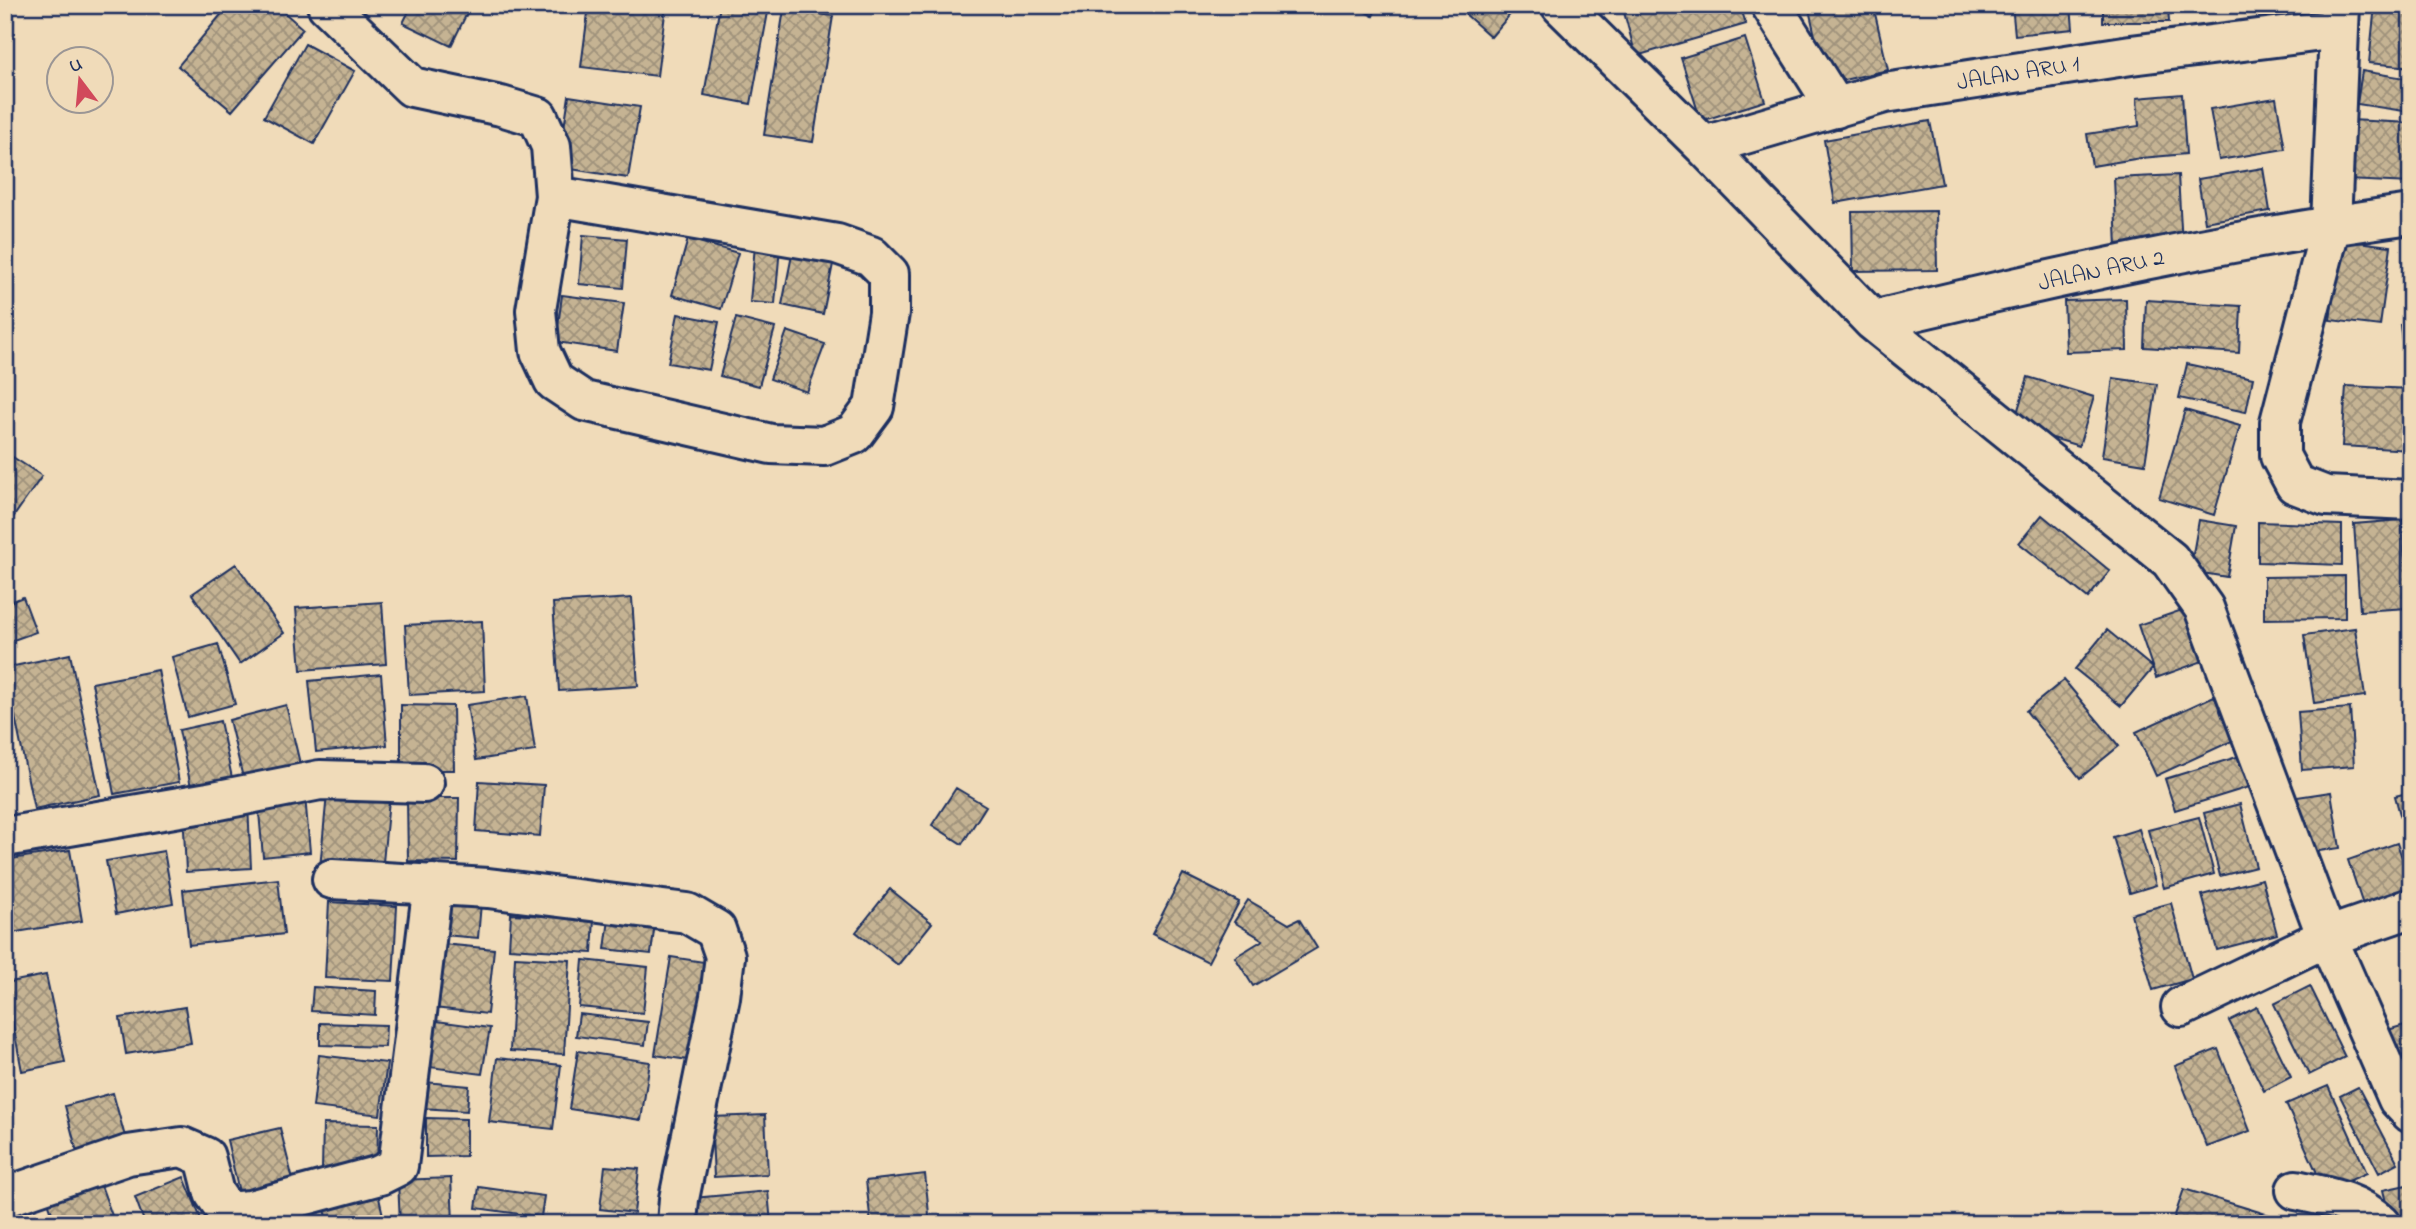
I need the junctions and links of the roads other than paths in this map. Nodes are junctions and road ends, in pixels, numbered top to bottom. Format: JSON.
{"nodes":[{"id":1,"x":327,"y":5,"type":"edge"},
{"id":2,"x":1560,"y":5,"type":"edge"},
{"id":3,"x":1771,"y":5,"type":"edge"},
{"id":4,"x":2339,"y":17,"type":"edge"},
{"id":5,"x":1836,"y":107,"type":"junction"},
{"id":6,"x":1704,"y":146,"type":"junction"},
{"id":7,"x":555,"y":196,"type":"junction"},
{"id":8,"x":2411,"y":214,"type":"edge"},
{"id":9,"x":2331,"y":225,"type":"junction"},
{"id":10,"x":1873,"y":321,"type":"junction"},
{"id":11,"x":2411,"y":500,"type":"edge"},
{"id":12,"x":424,"y":783,"type":"dead end"},
{"id":13,"x":5,"y":837,"type":"edge"},
{"id":14,"x":332,"y":879,"type":"dead end"},
{"id":15,"x":433,"y":884,"type":"junction"},
{"id":16,"x":2411,"y":908,"type":"edge"},
{"id":17,"x":2327,"y":937,"type":"junction"},
{"id":18,"x":2181,"y":1007,"type":"dead end"},
{"id":19,"x":2411,"y":1113,"type":"edge"},
{"id":20,"x":2296,"y":1190,"type":"dead end"},
{"id":21,"x":5,"y":1197,"type":"edge"},
{"id":22,"x":677,"y":1224,"type":"edge"},
{"id":23,"x":2381,"y":1224,"type":"edge"}],
"edges":[{"from":1,"to":7,"type":"street"},
{"from":2,"to":6,"type":"street"},
{"from":3,"to":5,"type":"street"},
{"from":4,"to":5,"type":"street","name":"JALAN ARU 1"},
{"from":4,"to":9,"type":"street"},
{"from":5,"to":6,"type":"street","name":"JALAN ARU 1"},
{"from":6,"to":10,"type":"street"},
{"from":7,"to":7,"type":"street"},
{"from":8,"to":9,"type":"street","name":"JALAN ARU 2"},
{"from":9,"to":10,"type":"street","name":"JALAN ARU 2"},
{"from":9,"to":11,"type":"street"},
{"from":10,"to":17,"type":"street"},
{"from":12,"to":13,"type":"street"},
{"from":14,"to":15,"type":"street"},
{"from":15,"to":21,"type":"street"},
{"from":15,"to":22,"type":"street"},
{"from":16,"to":17,"type":"street"},
{"from":17,"to":18,"type":"street"},
{"from":17,"to":19,"type":"street"},
{"from":20,"to":23,"type":"street"}]}
